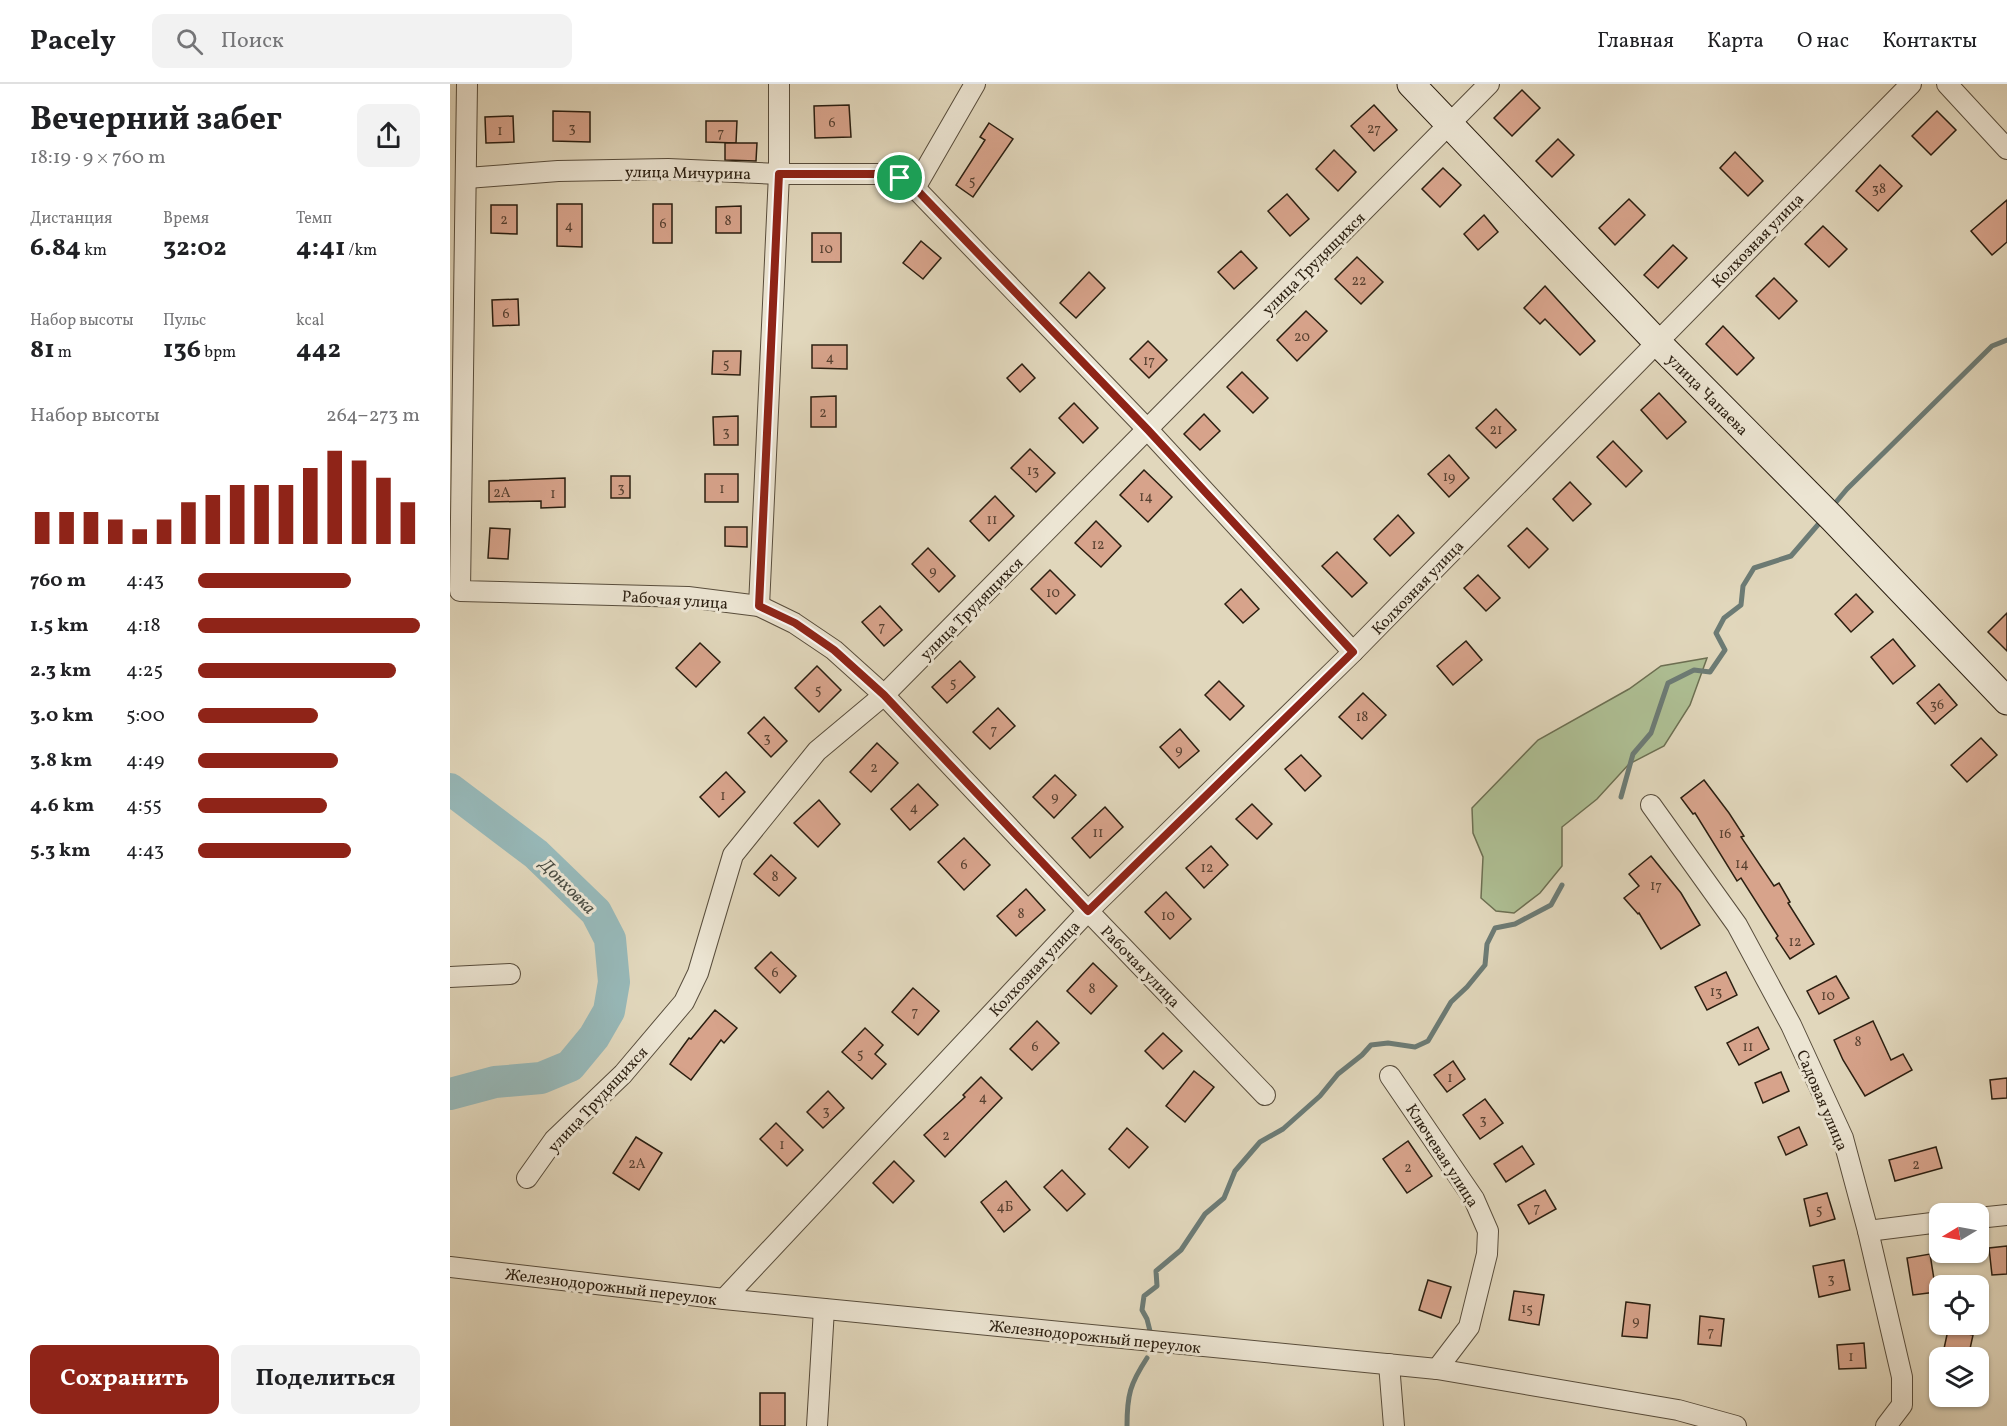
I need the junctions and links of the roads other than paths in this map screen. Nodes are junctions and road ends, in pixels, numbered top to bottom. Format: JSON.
{"nodes":[{"id":1,"x":467,"y":84,"type":"edge"},
{"id":2,"x":779,"y":84,"type":"edge"},
{"id":3,"x":975,"y":84,"type":"edge"},
{"id":4,"x":1411,"y":84,"type":"edge"},
{"id":5,"x":1489,"y":84,"type":"edge"},
{"id":6,"x":1911,"y":84,"type":"edge"},
{"id":7,"x":1947,"y":84,"type":"edge"},
{"id":8,"x":1450,"y":125,"type":"junction"},
{"id":9,"x":2007,"y":149,"type":"edge"},
{"id":10,"x":779,"y":174,"type":"junction"},
{"id":11,"x":467,"y":178,"type":"junction"},
{"id":12,"x":915,"y":188,"type":"junction"},
{"id":13,"x":1657,"y":342,"type":"junction"},
{"id":14,"x":1148,"y":430,"type":"junction"},
{"id":15,"x":456,"y":449,"type":"edge"},
{"id":16,"x":759,"y":606,"type":"junction"},
{"id":17,"x":1353,"y":652,"type":"junction"},
{"id":18,"x":884,"y":695,"type":"junction"},
{"id":19,"x":2007,"y":701,"type":"edge"},
{"id":20,"x":1651,"y":805,"type":"dead end"},
{"id":21,"x":1088,"y":911,"type":"junction"},
{"id":22,"x":510,"y":974,"type":"dead end"},
{"id":23,"x":450,"y":977,"type":"edge"},
{"id":24,"x":1390,"y":1076,"type":"dead end"},
{"id":25,"x":1265,"y":1095,"type":"dead end"},
{"id":26,"x":527,"y":1178,"type":"dead end"},
{"id":27,"x":2007,"y":1215,"type":"edge"},
{"id":28,"x":1989,"y":1217,"type":"edge"},
{"id":29,"x":1929,"y":1223,"type":"edge"},
{"id":30,"x":1868,"y":1231,"type":"junction"},
{"id":31,"x":450,"y":1267,"type":"edge"},
{"id":32,"x":724,"y":1299,"type":"junction"},
{"id":33,"x":824,"y":1309,"type":"junction"},
{"id":34,"x":1389,"y":1364,"type":"junction"},
{"id":35,"x":1437,"y":1369,"type":"junction"},
{"id":36,"x":817,"y":1426,"type":"edge"},
{"id":37,"x":1394,"y":1426,"type":"edge"},
{"id":38,"x":1736,"y":1426,"type":"edge"},
{"id":39,"x":1887,"y":1426,"type":"edge"}],
"edges":[{"from":1,"to":11,"type":"street"},
{"from":2,"to":10,"type":"street"},
{"from":3,"to":12,"type":"street"},
{"from":4,"to":8,"type":"street","name":"улица Чапаева"},
{"from":5,"to":8,"type":"street","name":"улица Трудящихся"},
{"from":6,"to":13,"type":"street","name":"Колхозная улица"},
{"from":7,"to":9,"type":"street"},
{"from":8,"to":13,"type":"street","name":"улица Чапаева"},
{"from":8,"to":14,"type":"street","name":"улица Трудящихся"},
{"from":10,"to":11,"type":"street","name":"улица Мичурина"},
{"from":10,"to":12,"type":"street","name":"улица Мичурина"},
{"from":10,"to":16,"type":"street"},
{"from":11,"to":15,"type":"street"},
{"from":12,"to":14,"type":"street","name":"улица Мичурина"},
{"from":13,"to":17,"type":"street","name":"Колхозная улица"},
{"from":13,"to":19,"type":"street","name":"улица Чапаева"},
{"from":14,"to":17,"type":"street","name":"улица Мичурина"},
{"from":14,"to":18,"type":"street","name":"улица Трудящихся"},
{"from":15,"to":16,"type":"street","name":"Рабочая улица"},
{"from":16,"to":18,"type":"street","name":"Рабочая улица"},
{"from":17,"to":21,"type":"street","name":"Колхозная улица"},
{"from":18,"to":21,"type":"street","name":"Рабочая улица"},
{"from":18,"to":26,"type":"street","name":"улица Трудящихся"},
{"from":20,"to":30,"type":"street","name":"Садовая улица"},
{"from":21,"to":25,"type":"street","name":"Рабочая улица"},
{"from":21,"to":32,"type":"street","name":"Колхозная улица"},
{"from":22,"to":23,"type":"street"},
{"from":24,"to":35,"type":"street","name":"Ключевая улица"},
{"from":27,"to":28,"type":"street"},
{"from":29,"to":30,"type":"street"},
{"from":30,"to":39,"type":"street","name":"Садовая улица"},
{"from":31,"to":32,"type":"street","name":"Железнодорожный переулок"},
{"from":32,"to":33,"type":"street","name":"Железнодорожный переулок"},
{"from":33,"to":34,"type":"street","name":"Железнодорожный переулок"},
{"from":33,"to":36,"type":"street"},
{"from":34,"to":35,"type":"street","name":"Железнодорожный переулок"},
{"from":34,"to":37,"type":"street"},
{"from":35,"to":38,"type":"street","name":"Железнодорожный переулок"}]}
